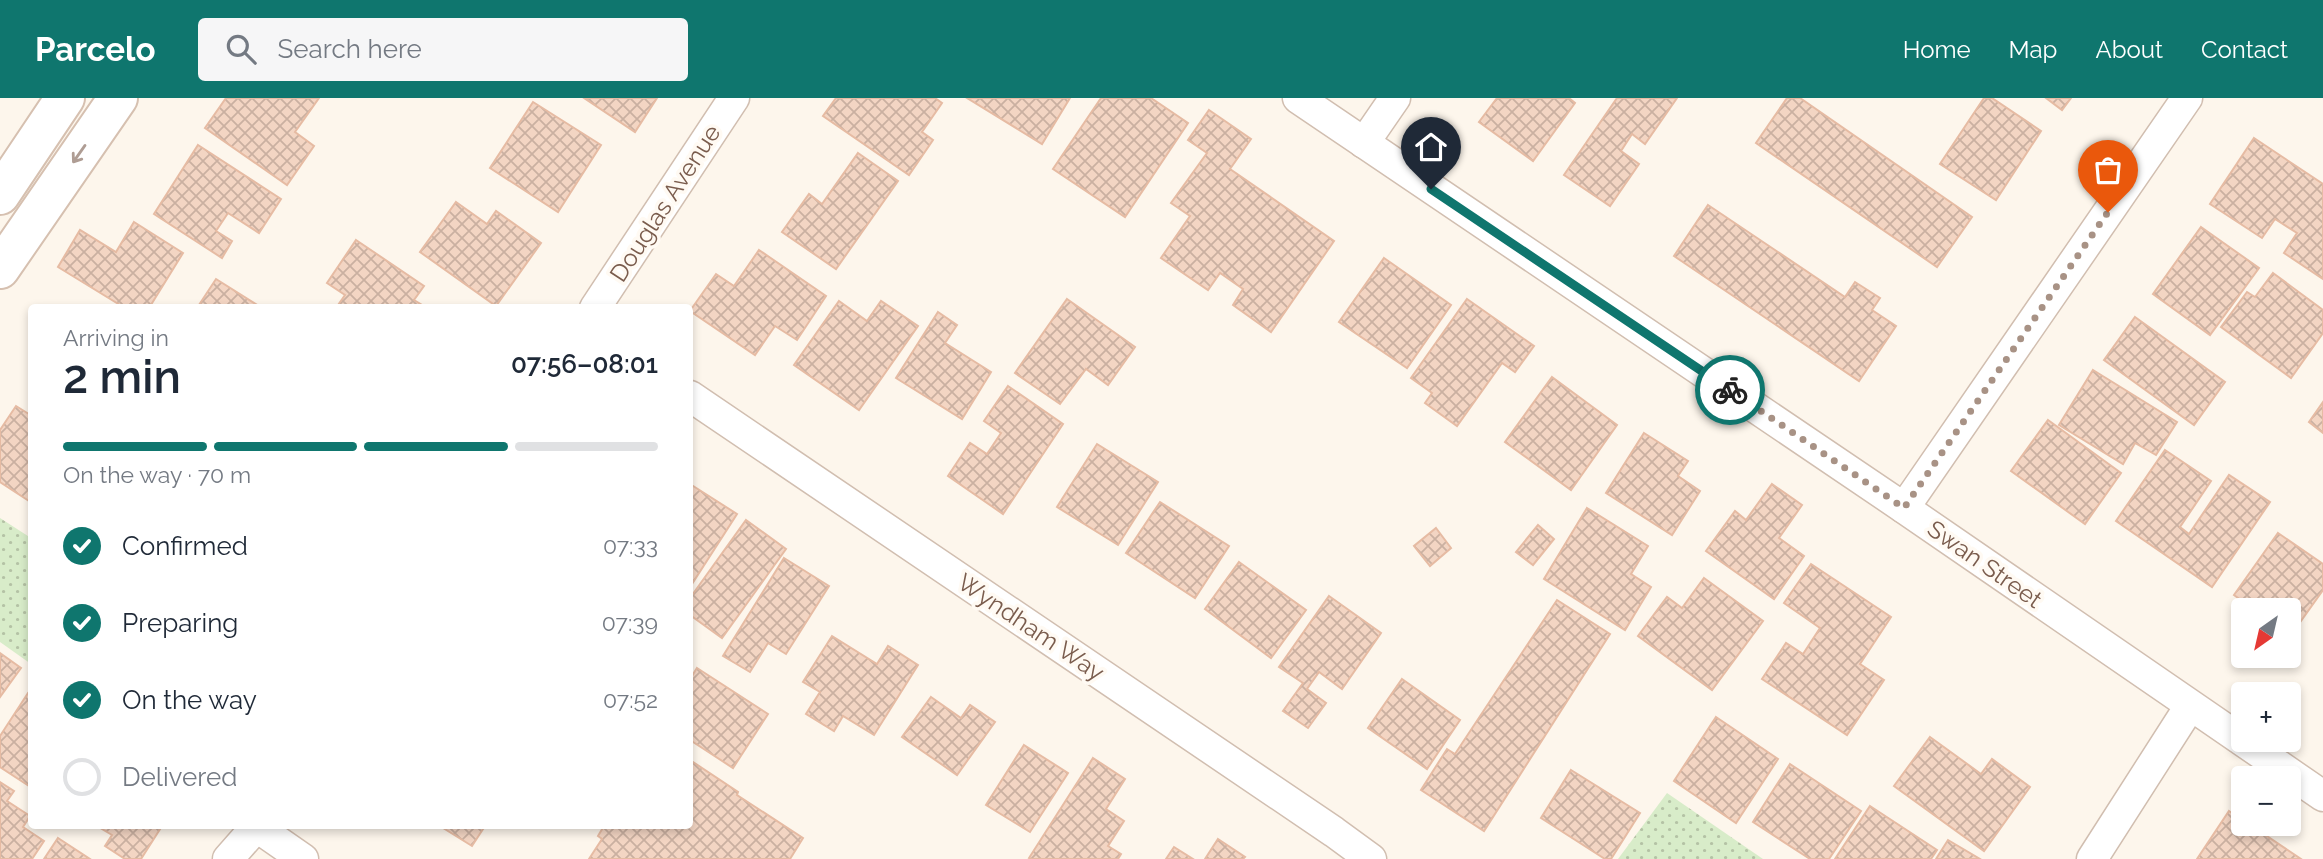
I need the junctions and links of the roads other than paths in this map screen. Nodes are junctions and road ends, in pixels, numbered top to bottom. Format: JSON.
{"nodes":[{"id":1,"x":65,"y":98,"type":"edge"},
{"id":2,"x":118,"y":98,"type":"edge"},
{"id":3,"x":734,"y":98,"type":"edge"},
{"id":4,"x":1298,"y":98,"type":"edge"},
{"id":5,"x":1395,"y":98,"type":"edge"},
{"id":6,"x":2187,"y":98,"type":"edge"},
{"id":7,"x":1364,"y":143,"type":"junction"},
{"id":8,"x":0,"y":195,"type":"edge"},
{"id":9,"x":0,"y":269,"type":"edge"},
{"id":10,"x":598,"y":304,"type":"edge"},
{"id":11,"x":693,"y":398,"type":"edge"},
{"id":12,"x":1904,"y":508,"type":"junction"},
{"id":13,"x":2190,"y":706,"type":"junction"},
{"id":14,"x":2323,"y":796,"type":"edge"},
{"id":15,"x":254,"y":829,"type":"edge"},
{"id":16,"x":261,"y":829,"type":"edge"},
{"id":17,"x":228,"y":859,"type":"edge"},
{"id":18,"x":303,"y":859,"type":"edge"},
{"id":19,"x":1371,"y":859,"type":"edge"},
{"id":20,"x":2092,"y":859,"type":"edge"}],
"edges":[{"from":1,"to":8,"type":"main road"},
{"from":2,"to":9,"type":"main road","one_way":true},
{"from":3,"to":10,"type":"street","name":"Douglas Avenue"},
{"from":4,"to":7,"type":"street","name":"Swan Street"},
{"from":5,"to":7,"type":"street"},
{"from":6,"to":12,"type":"street"},
{"from":7,"to":12,"type":"street","name":"Swan Street"},
{"from":11,"to":19,"type":"street","name":"Wyndham Way"},
{"from":12,"to":13,"type":"street","name":"Swan Street"},
{"from":13,"to":14,"type":"street","name":"Swan Street"},
{"from":13,"to":20,"type":"street"},
{"from":15,"to":17,"type":"street"},
{"from":16,"to":18,"type":"street"}]}
